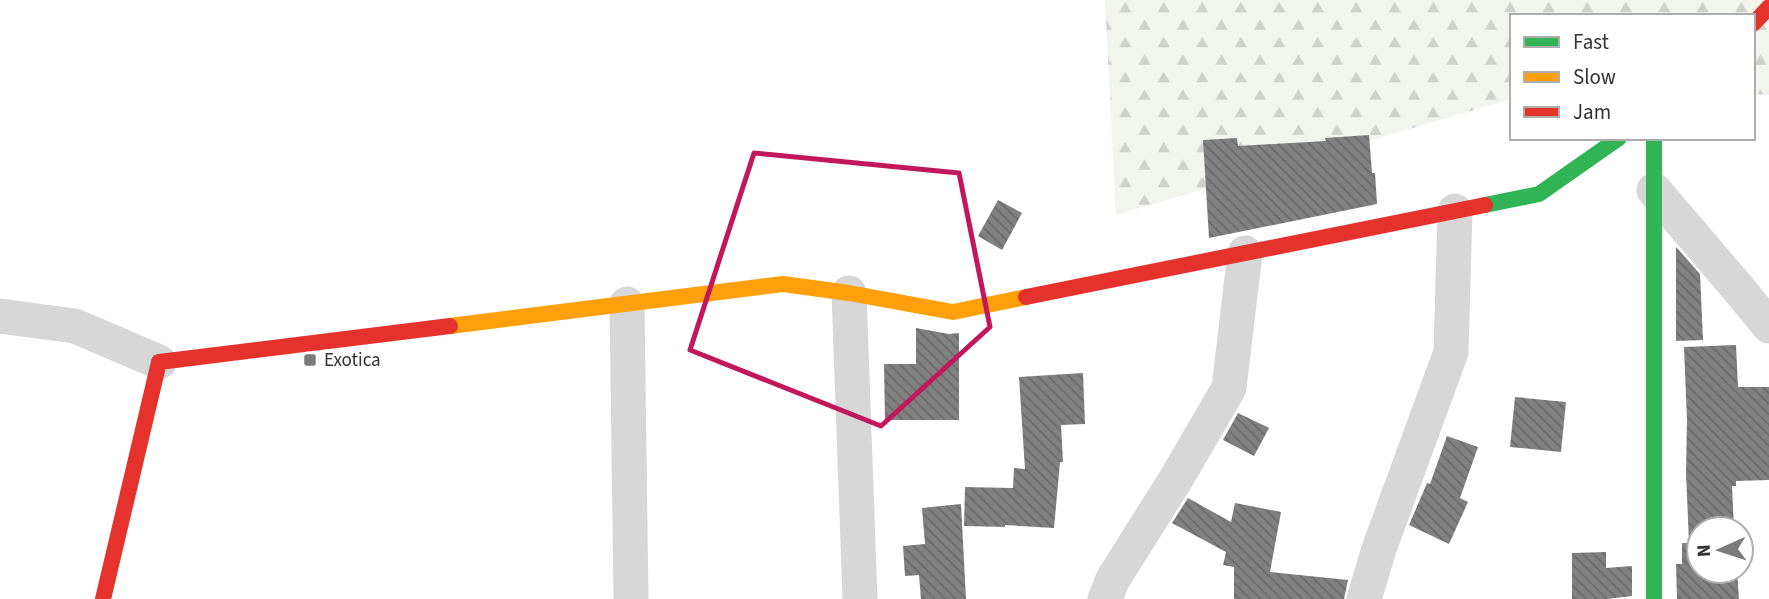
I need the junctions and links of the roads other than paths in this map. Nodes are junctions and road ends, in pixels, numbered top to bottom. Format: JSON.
{"nodes":[{"id":1,"x":1769,"y":7,"type":"edge"},
{"id":2,"x":1755,"y":22,"type":"edge"},
{"id":3,"x":1616,"y":140,"type":"edge"},
{"id":4,"x":1654,"y":140,"type":"edge"},
{"id":5,"x":1654,"y":190,"type":"junction"},
{"id":6,"x":1455,"y":211,"type":"junction"},
{"id":7,"x":1245,"y":253,"type":"junction"},
{"id":8,"x":849,"y":293,"type":"junction"},
{"id":9,"x":627,"y":304,"type":"junction"},
{"id":10,"x":0,"y":316,"type":"edge"},
{"id":11,"x":1769,"y":326,"type":"edge"},
{"id":12,"x":159,"y":362,"type":"junction"},
{"id":13,"x":103,"y":599,"type":"edge"},
{"id":14,"x":631,"y":599,"type":"edge"},
{"id":15,"x":860,"y":599,"type":"edge"},
{"id":16,"x":1104,"y":599,"type":"edge"},
{"id":17,"x":1364,"y":599,"type":"edge"},
{"id":18,"x":1654,"y":599,"type":"edge"}],
"edges":[{"from":1,"to":2,"type":"street"},
{"from":3,"to":6,"type":"street"},
{"from":4,"to":5,"type":"street"},
{"from":5,"to":11,"type":"street"},
{"from":5,"to":18,"type":"street"},
{"from":6,"to":7,"type":"street"},
{"from":6,"to":17,"type":"street"},
{"from":7,"to":8,"type":"street"},
{"from":7,"to":16,"type":"street"},
{"from":8,"to":9,"type":"street"},
{"from":8,"to":15,"type":"street"},
{"from":9,"to":12,"type":"street"},
{"from":9,"to":14,"type":"street"},
{"from":10,"to":12,"type":"street"},
{"from":12,"to":13,"type":"street"}]}
